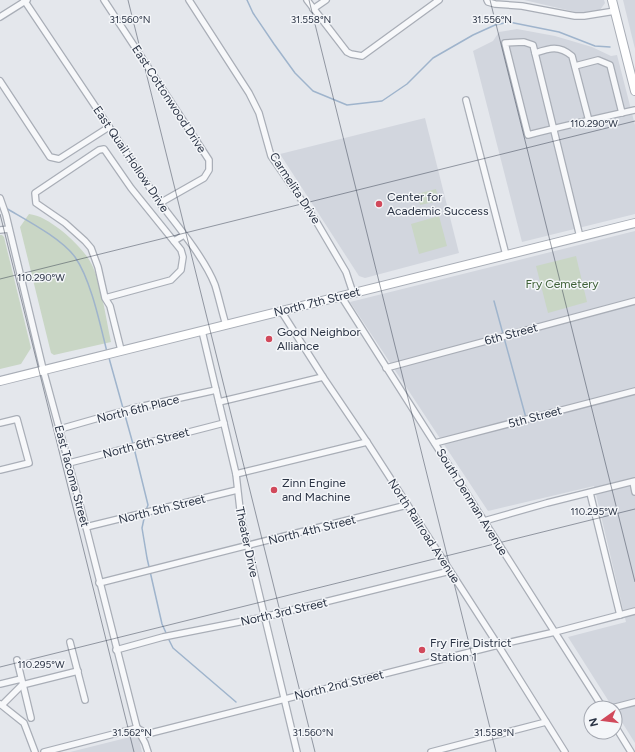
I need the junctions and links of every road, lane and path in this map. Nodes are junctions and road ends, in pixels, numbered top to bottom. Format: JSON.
{"nodes":[{"id":1,"x":104,"y":0,"type":"edge"},
{"id":2,"x":189,"y":0,"type":"edge"},
{"id":3,"x":307,"y":0,"type":"edge"},
{"id":4,"x":326,"y":0,"type":"edge"},
{"id":5,"x":439,"y":0,"type":"edge"},
{"id":6,"x":612,"y":0,"type":"edge"},
{"id":7,"x":26,"y":1,"type":"edge"},
{"id":8,"x":487,"y":1,"type":"edge"},
{"id":9,"x":313,"y":9,"type":"junction"},
{"id":10,"x":615,"y":11,"type":"junction"},
{"id":11,"x":0,"y":17,"type":"edge"},
{"id":12,"x":535,"y":53,"type":"junction"},
{"id":13,"x":575,"y":66,"type":"junction"},
{"id":14,"x":0,"y":81,"type":"edge"},
{"id":15,"x":635,"y":91,"type":"edge"},
{"id":16,"x":466,"y":100,"type":"dead end"},
{"id":17,"x":635,"y":110,"type":"edge"},
{"id":18,"x":622,"y":113,"type":"junction"},
{"id":19,"x":589,"y":120,"type":"junction"},
{"id":20,"x":109,"y":127,"type":"junction"},
{"id":21,"x":553,"y":129,"type":"junction"},
{"id":22,"x":0,"y":198,"type":"edge"},
{"id":23,"x":160,"y":203,"type":"junction"},
{"id":24,"x":635,"y":223,"type":"edge"},
{"id":25,"x":9,"y":229,"type":"junction"},
{"id":26,"x":0,"y":230,"type":"edge"},
{"id":27,"x":184,"y":235,"type":"junction"},
{"id":28,"x":580,"y":237,"type":"junction"},
{"id":29,"x":174,"y":242,"type":"junction"},
{"id":30,"x":506,"y":255,"type":"junction"},
{"id":31,"x":353,"y":293,"type":"junction"},
{"id":32,"x":340,"y":296,"type":"junction"},
{"id":33,"x":105,"y":298,"type":"junction"},
{"id":34,"x":635,"y":301,"type":"edge"},
{"id":35,"x":282,"y":310,"type":"junction"},
{"id":36,"x":226,"y":325,"type":"junction"},
{"id":37,"x":202,"y":331,"type":"junction"},
{"id":38,"x":121,"y":350,"type":"junction"},
{"id":39,"x":386,"y":368,"type":"junction"},
{"id":40,"x":43,"y":369,"type":"junction"},
{"id":41,"x":323,"y":377,"type":"junction"},
{"id":42,"x":0,"y":381,"type":"edge"},
{"id":43,"x":216,"y":390,"type":"junction"},
{"id":44,"x":635,"y":391,"type":"edge"},
{"id":45,"x":219,"y":402,"type":"junction"},
{"id":46,"x":224,"y":422,"type":"junction"},
{"id":47,"x":0,"y":423,"type":"edge"},
{"id":48,"x":60,"y":429,"type":"junction"},
{"id":49,"x":367,"y":442,"type":"junction"},
{"id":50,"x":435,"y":443,"type":"junction"},
{"id":51,"x":69,"y":463,"type":"junction"},
{"id":52,"x":0,"y":470,"type":"edge"},
{"id":53,"x":236,"y":474,"type":"junction"},
{"id":54,"x":634,"y":482,"type":"edge"},
{"id":55,"x":237,"y":490,"type":"junction"},
{"id":56,"x":590,"y":492,"type":"junction"},
{"id":57,"x":635,"y":492,"type":"edge"},
{"id":58,"x":407,"y":505,"type":"junction"},
{"id":59,"x":484,"y":521,"type":"junction"},
{"id":60,"x":86,"y":527,"type":"junction"},
{"id":61,"x":248,"y":546,"type":"junction"},
{"id":62,"x":450,"y":571,"type":"junction"},
{"id":63,"x":100,"y":583,"type":"junction"},
{"id":64,"x":635,"y":611,"type":"edge"},
{"id":65,"x":620,"y":614,"type":"junction"},
{"id":66,"x":264,"y":617,"type":"junction"},
{"id":67,"x":555,"y":632,"type":"junction"},
{"id":68,"x":70,"y":642,"type":"dead end"},
{"id":69,"x":498,"y":645,"type":"junction"},
{"id":70,"x":116,"y":650,"type":"junction"},
{"id":71,"x":17,"y":660,"type":"dead end"},
{"id":72,"x":78,"y":670,"type":"junction"},
{"id":73,"x":22,"y":682,"type":"junction"},
{"id":74,"x":0,"y":684,"type":"edge"},
{"id":75,"x":284,"y":699,"type":"junction"},
{"id":76,"x":86,"y":700,"type":"dead end"},
{"id":77,"x":598,"y":700,"type":"edge"},
{"id":78,"x":635,"y":702,"type":"edge"},
{"id":79,"x":1,"y":704,"type":"edge"},
{"id":80,"x":623,"y":705,"type":"edge"},
{"id":81,"x":31,"y":718,"type":"dead end"},
{"id":82,"x":546,"y":722,"type":"junction"},
{"id":83,"x":137,"y":728,"type":"junction"},
{"id":84,"x":623,"y":739,"type":"edge"},
{"id":85,"x":35,"y":752,"type":"edge"},
{"id":86,"x":44,"y":752,"type":"edge"},
{"id":87,"x":148,"y":752,"type":"edge"},
{"id":88,"x":297,"y":752,"type":"edge"},
{"id":89,"x":430,"y":752,"type":"edge"},
{"id":90,"x":565,"y":752,"type":"edge"},
{"id":91,"x":631,"y":752,"type":"edge"}],
"edges":[{"from":1,"to":23,"type":"street","name":"East Cottonwood Drive"},
{"from":2,"to":31,"type":"street","name":"Carmelita Drive"},
{"from":3,"to":9,"type":"street"},
{"from":4,"to":9,"type":"street"},
{"from":5,"to":9,"type":"street"},
{"from":6,"to":10,"type":"main road"},
{"from":7,"to":11,"type":"street"},
{"from":7,"to":20,"type":"street","name":"East Quail Hollow Drive"},
{"from":8,"to":10,"type":"street"},
{"from":10,"to":15,"type":"main road"},
{"from":12,"to":13,"type":"street"},
{"from":12,"to":21,"type":"street"},
{"from":12,"to":21,"type":"street"},
{"from":13,"to":18,"type":"street"},
{"from":13,"to":19,"type":"street"},
{"from":14,"to":20,"type":"street"},
{"from":16,"to":30,"type":"street"},
{"from":17,"to":18,"type":"street"},
{"from":18,"to":19,"type":"street"},
{"from":19,"to":21,"type":"street"},
{"from":20,"to":23,"type":"street","name":"East Quail Hollow Drive"},
{"from":21,"to":28,"type":"street"},
{"from":22,"to":25,"type":"street","name":"East Tacoma Street"},
{"from":23,"to":27,"type":"street","name":"East Quail Hollow Drive"},
{"from":24,"to":28,"type":"main road","name":"North 7th Street"},
{"from":25,"to":26,"type":"street"},
{"from":25,"to":40,"type":"street","name":"East Tacoma Street"},
{"from":27,"to":29,"type":"street"},
{"from":27,"to":36,"type":"street","name":"East Quail Hollow Drive"},
{"from":28,"to":30,"type":"main road","name":"North 7th Street"},
{"from":29,"to":33,"type":"street"},
{"from":29,"to":33,"type":"street"},
{"from":30,"to":31,"type":"main road","name":"North 7th Street"},
{"from":31,"to":32,"type":"main road","name":"North 7th Street"},
{"from":32,"to":35,"type":"main road","name":"North 7th Street"},
{"from":32,"to":39,"type":"street","name":"South Denman Avenue"},
{"from":33,"to":38,"type":"street"},
{"from":34,"to":39,"type":"street","name":"6th Street"},
{"from":35,"to":36,"type":"main road","name":"North 7th Street"},
{"from":35,"to":41,"type":"street","name":"North Railroad Avenue"},
{"from":36,"to":37,"type":"main road","name":"North 7th Street"},
{"from":37,"to":38,"type":"main road","name":"North 7th Street"},
{"from":37,"to":43,"type":"street","name":"Theater Drive"},
{"from":38,"to":40,"type":"main road","name":"North 7th Street"},
{"from":39,"to":50,"type":"street","name":"South Denman Avenue"},
{"from":40,"to":42,"type":"main road","name":"North 7th Street"},
{"from":40,"to":48,"type":"street","name":"East Tacoma Street"},
{"from":41,"to":45,"type":"street"},
{"from":41,"to":49,"type":"street","name":"North Railroad Avenue"},
{"from":43,"to":45,"type":"street","name":"Theater Drive"},
{"from":43,"to":48,"type":"street","name":"North 6th Place"},
{"from":44,"to":50,"type":"street","name":"5th Street"},
{"from":45,"to":46,"type":"street","name":"Theater Drive"},
{"from":46,"to":51,"type":"street","name":"North 6th Street"},
{"from":46,"to":53,"type":"street","name":"Theater Drive"},
{"from":47,"to":52,"type":"street"},
{"from":48,"to":51,"type":"street","name":"East Tacoma Street"},
{"from":49,"to":53,"type":"street"},
{"from":49,"to":58,"type":"street","name":"North Railroad Avenue"},
{"from":50,"to":59,"type":"street","name":"South Denman Avenue"},
{"from":51,"to":60,"type":"street","name":"East Tacoma Street"},
{"from":53,"to":55,"type":"street","name":"Theater Drive"},
{"from":54,"to":56,"type":"street"},
{"from":54,"to":57,"type":"street"},
{"from":55,"to":60,"type":"street","name":"North 5th Street"},
{"from":55,"to":61,"type":"street","name":"Theater Drive"},
{"from":56,"to":59,"type":"street"},
{"from":56,"to":65,"type":"street"},
{"from":58,"to":61,"type":"street","name":"North 4th Street"},
{"from":58,"to":62,"type":"street","name":"North Railroad Avenue"},
{"from":59,"to":67,"type":"street","name":"South Denman Avenue"},
{"from":60,"to":63,"type":"street","name":"East Tacoma Street"},
{"from":61,"to":63,"type":"street","name":"North 4th Street"},
{"from":61,"to":66,"type":"street","name":"Theater Drive"},
{"from":62,"to":66,"type":"street","name":"North 3rd Street"},
{"from":62,"to":69,"type":"street","name":"North Railroad Avenue"},
{"from":63,"to":70,"type":"street","name":"East Tacoma Street"},
{"from":64,"to":65,"type":"street","name":"North 2nd Street"},
{"from":65,"to":67,"type":"street","name":"North 2nd Street"},
{"from":66,"to":70,"type":"street","name":"North 3rd Street"},
{"from":66,"to":75,"type":"street","name":"Theater Drive"},
{"from":67,"to":69,"type":"street","name":"North 2nd Street"},
{"from":67,"to":77,"type":"street","name":"South Denman Avenue"},
{"from":68,"to":72,"type":"street"},
{"from":69,"to":75,"type":"street","name":"North 2nd Street"},
{"from":69,"to":82,"type":"street","name":"North Railroad Avenue"},
{"from":70,"to":83,"type":"street","name":"East Tacoma Street"},
{"from":71,"to":73,"type":"street"},
{"from":72,"to":73,"type":"street"},
{"from":72,"to":76,"type":"street"},
{"from":73,"to":74,"type":"street"},
{"from":73,"to":79,"type":"street"},
{"from":73,"to":81,"type":"street"},
{"from":75,"to":83,"type":"street","name":"North 2nd Street"},
{"from":75,"to":88,"type":"street","name":"Theater Drive"},
{"from":78,"to":80,"type":"street"},
{"from":79,"to":85,"type":"street"},
{"from":82,"to":89,"type":"street"},
{"from":82,"to":90,"type":"street","name":"North Railroad Avenue"},
{"from":83,"to":86,"type":"street","name":"North 2nd Street"},
{"from":83,"to":87,"type":"street","name":"East Tacoma Street"},
{"from":84,"to":91,"type":"street"}]}
